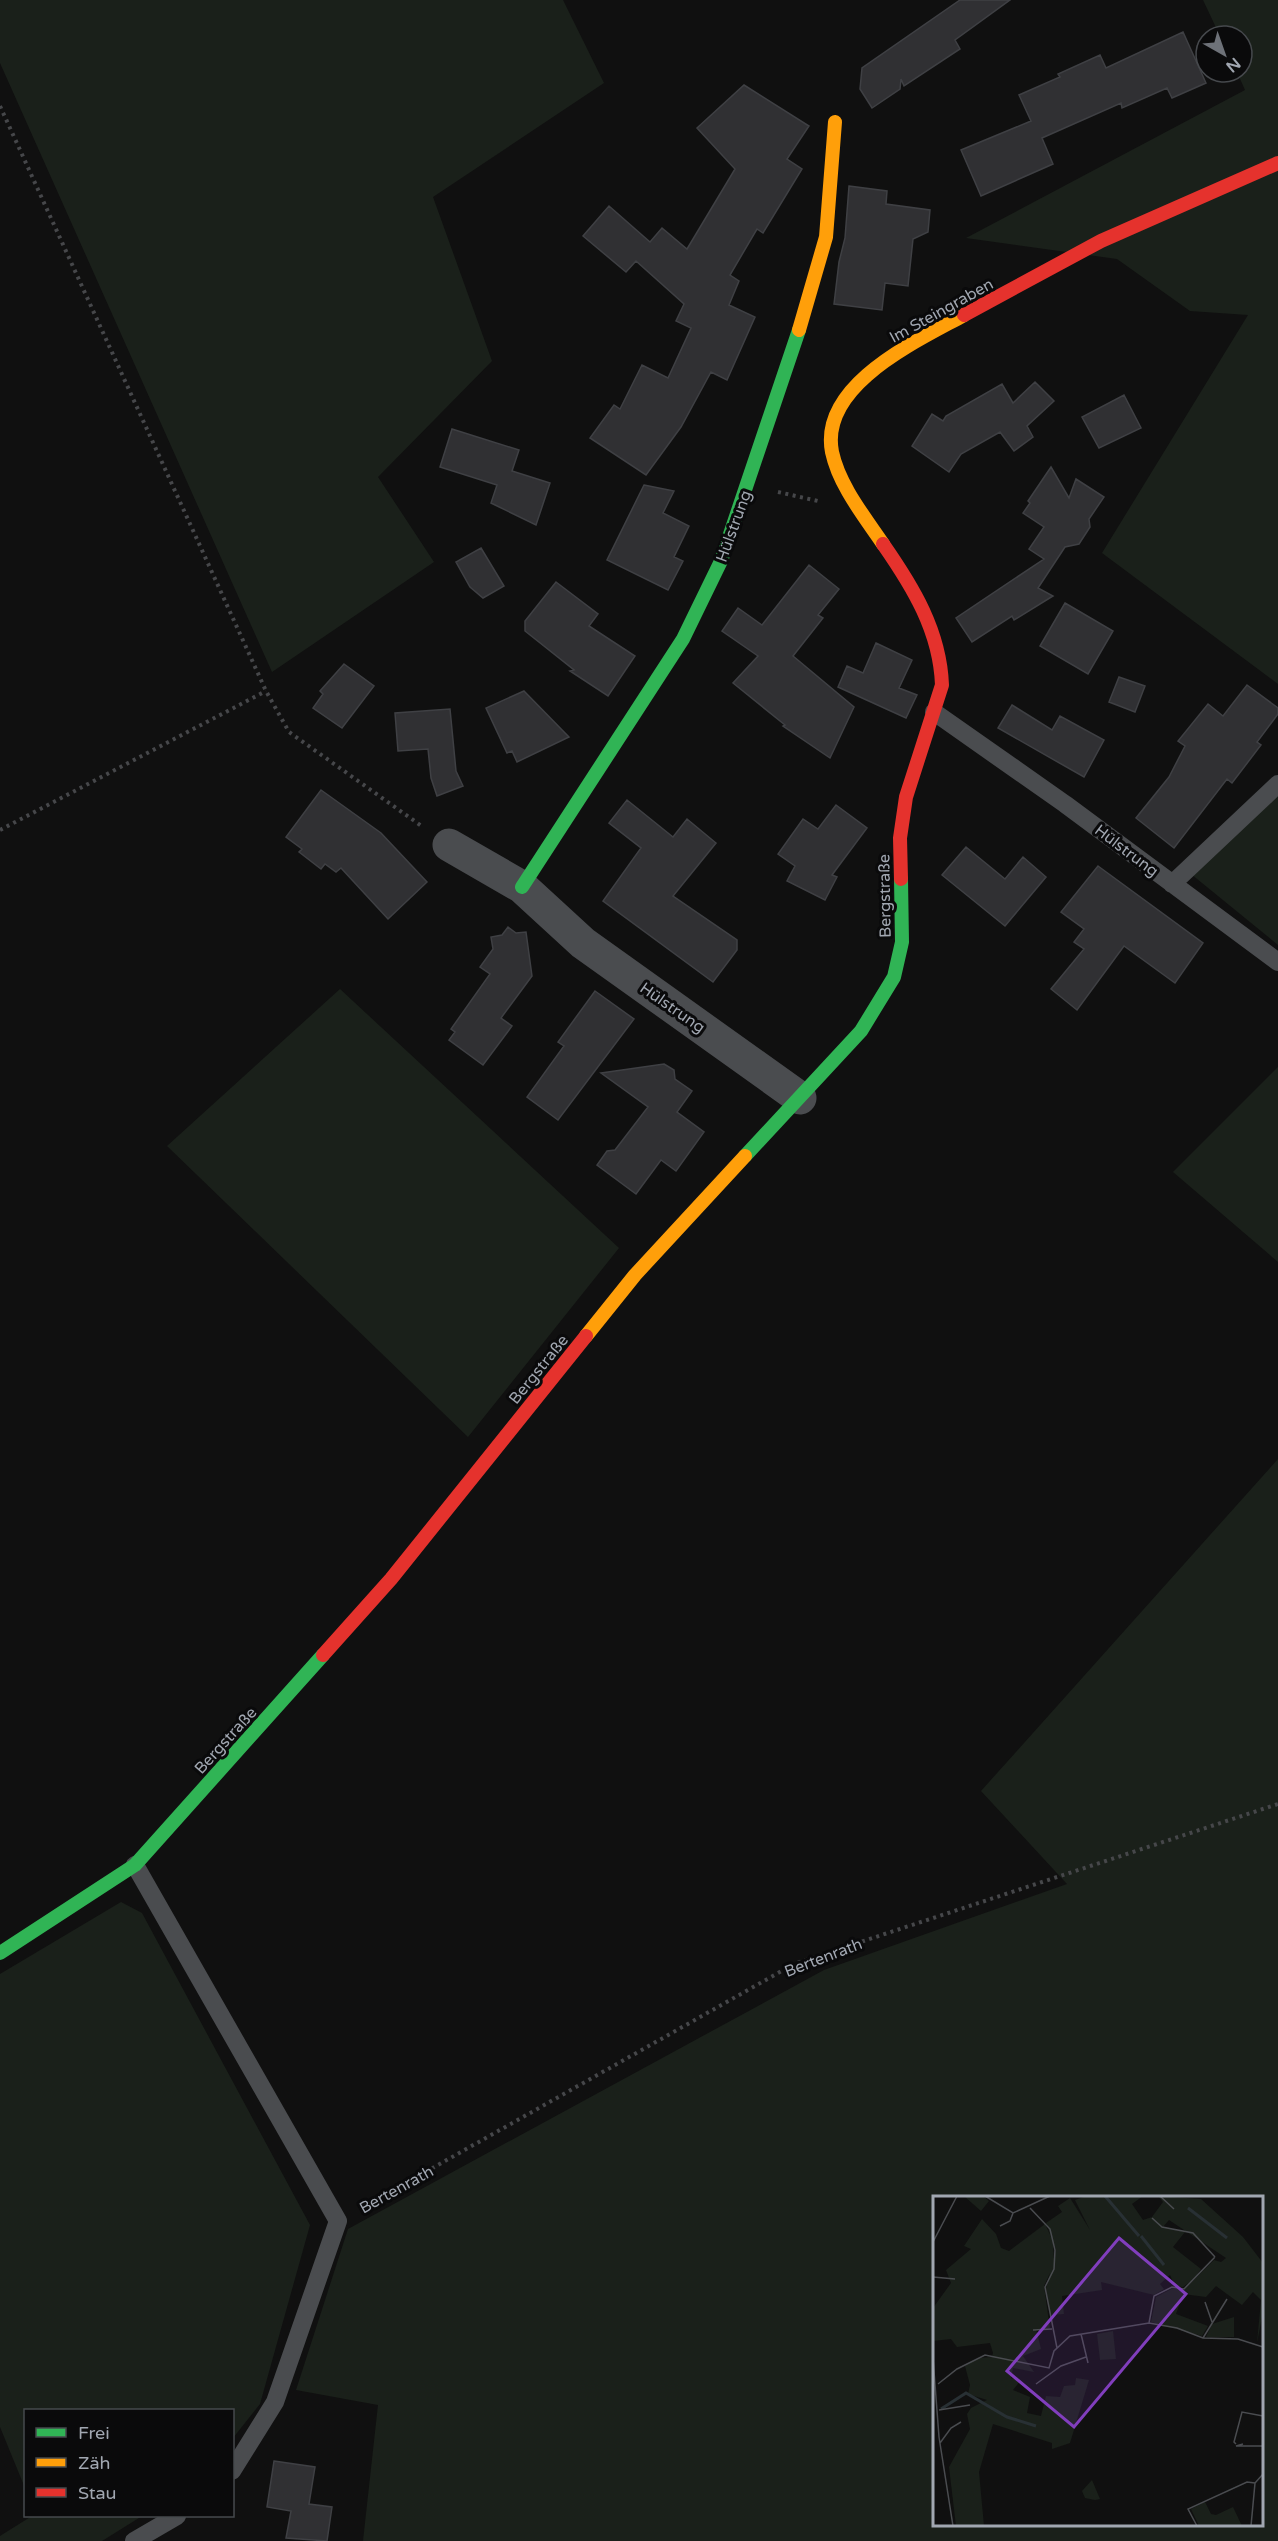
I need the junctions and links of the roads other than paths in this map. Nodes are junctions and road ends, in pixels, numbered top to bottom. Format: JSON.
{"nodes":[{"id":1,"x":835,"y":122,"type":"dead end"},
{"id":2,"x":1278,"y":163,"type":"edge"},
{"id":3,"x":934,"y":712,"type":"junction"},
{"id":4,"x":1278,"y":784,"type":"edge"},
{"id":5,"x":449,"y":845,"type":"road end"},
{"id":6,"x":1172,"y":884,"type":"junction"},
{"id":7,"x":522,"y":887,"type":"junction"},
{"id":8,"x":1278,"y":963,"type":"edge"},
{"id":9,"x":800,"y":1098,"type":"junction"},
{"id":10,"x":135,"y":1865,"type":"junction"},
{"id":11,"x":0,"y":1953,"type":"edge"},
{"id":12,"x":234,"y":2468,"type":"edge"},
{"id":13,"x":175,"y":2517,"type":"edge"},
{"id":14,"x":134,"y":2541,"type":"edge"}],
"edges":[{"from":1,"to":7,"type":"street","name":"Hülstrung"},
{"from":2,"to":3,"type":"street","name":"Im Steingraben"},
{"from":3,"to":6,"type":"lane","name":"Hülstrung"},
{"from":3,"to":9,"type":"street","name":"Bergstraße"},
{"from":4,"to":6,"type":"lane","name":"Hülstrung"},
{"from":5,"to":7,"type":"street","name":"Hülstrung"},
{"from":6,"to":8,"type":"lane","name":"Hülstrung"},
{"from":7,"to":9,"type":"street","name":"Hülstrung"},
{"from":9,"to":10,"type":"street","name":"Bergstraße"},
{"from":10,"to":11,"type":"street","name":"Bergstraße"},
{"from":10,"to":12,"type":"lane"},
{"from":13,"to":14,"type":"lane"}]}
